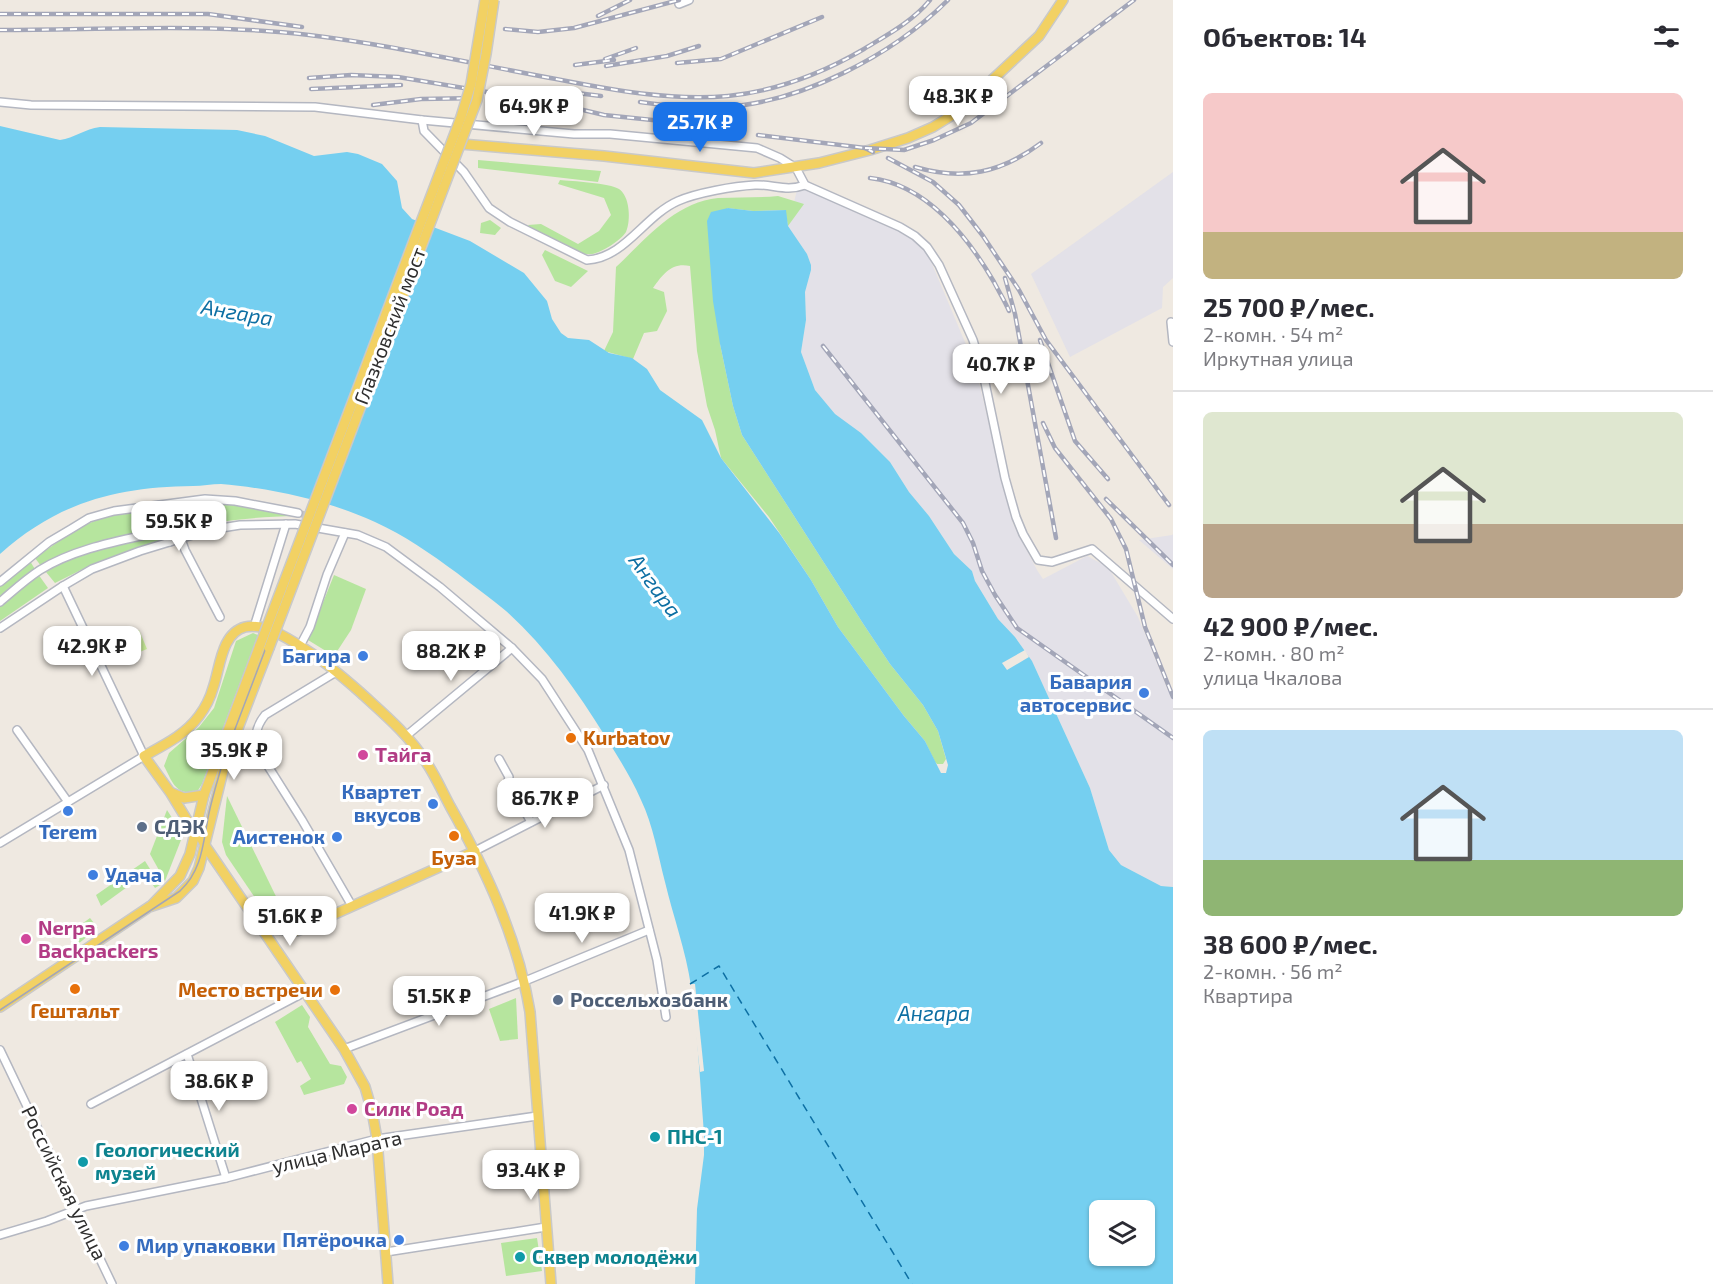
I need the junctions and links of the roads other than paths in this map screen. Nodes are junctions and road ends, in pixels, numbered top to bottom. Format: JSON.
{"nodes":[{"id":1,"x":485,"y":0,"type":"edge"},
{"id":2,"x":494,"y":0,"type":"edge"},
{"id":3,"x":689,"y":0,"type":"edge"},
{"id":4,"x":1063,"y":0,"type":"edge"},
{"id":5,"x":679,"y":4,"type":"dead end"},
{"id":6,"x":0,"y":102,"type":"edge"},
{"id":7,"x":422,"y":120,"type":"junction"},
{"id":8,"x":461,"y":144,"type":"junction"},
{"id":9,"x":796,"y":168,"type":"junction"},
{"id":10,"x":805,"y":185,"type":"junction"},
{"id":11,"x":1171,"y":322,"type":"dead end"},
{"id":12,"x":1173,"y":342,"type":"edge"},
{"id":13,"x":160,"y":505,"type":"junction"},
{"id":14,"x":298,"y":513,"type":"tunnel mouth"},
{"id":15,"x":286,"y":524,"type":"junction"},
{"id":16,"x":167,"y":530,"type":"junction"},
{"id":17,"x":345,"y":533,"type":"junction"},
{"id":18,"x":181,"y":539,"type":"junction"},
{"id":19,"x":171,"y":542,"type":"junction"},
{"id":20,"x":0,"y":582,"type":"edge"},
{"id":21,"x":63,"y":586,"type":"junction"},
{"id":22,"x":0,"y":602,"type":"edge"},
{"id":23,"x":220,"y":617,"type":"dead end"},
{"id":24,"x":1173,"y":619,"type":"edge"},
{"id":25,"x":254,"y":627,"type":"junction"},
{"id":26,"x":0,"y":628,"type":"edge"},
{"id":27,"x":264,"y":646,"type":"junction"},
{"id":28,"x":300,"y":646,"type":"junction"},
{"id":29,"x":512,"y":648,"type":"junction"},
{"id":30,"x":336,"y":672,"type":"junction"},
{"id":31,"x":16,"y":730,"type":"dead end"},
{"id":32,"x":406,"y":736,"type":"junction"},
{"id":33,"x":144,"y":756,"type":"junction"},
{"id":34,"x":499,"y":759,"type":"dead end"},
{"id":35,"x":604,"y":785,"type":"junction"},
{"id":36,"x":170,"y":792,"type":"junction"},
{"id":37,"x":204,"y":795,"type":"junction"},
{"id":38,"x":68,"y":801,"type":"junction"},
{"id":39,"x":531,"y":822,"type":"junction"},
{"id":40,"x":198,"y":823,"type":"junction"},
{"id":41,"x":195,"y":833,"type":"junction"},
{"id":42,"x":0,"y":843,"type":"edge"},
{"id":43,"x":206,"y":847,"type":"junction"},
{"id":44,"x":475,"y":850,"type":"junction"},
{"id":45,"x":352,"y":906,"type":"junction"},
{"id":46,"x":149,"y":907,"type":"junction"},
{"id":47,"x":253,"y":917,"type":"junction"},
{"id":48,"x":649,"y":930,"type":"junction"},
{"id":49,"x":525,"y":981,"type":"junction"},
{"id":50,"x":305,"y":992,"type":"junction"},
{"id":51,"x":0,"y":1007,"type":"edge"},
{"id":52,"x":666,"y":1017,"type":"dead end"},
{"id":53,"x":344,"y":1049,"type":"junction"},
{"id":54,"x":0,"y":1050,"type":"edge"},
{"id":55,"x":186,"y":1054,"type":"junction"},
{"id":56,"x":91,"y":1104,"type":"dead end"},
{"id":57,"x":537,"y":1116,"type":"junction"},
{"id":58,"x":377,"y":1140,"type":"junction"},
{"id":59,"x":226,"y":1178,"type":"junction"},
{"id":60,"x":77,"y":1210,"type":"junction"},
{"id":61,"x":546,"y":1227,"type":"junction"},
{"id":62,"x":0,"y":1234,"type":"edge"},
{"id":63,"x":386,"y":1252,"type":"junction"},
{"id":64,"x":112,"y":1284,"type":"edge"},
{"id":65,"x":388,"y":1284,"type":"edge"},
{"id":66,"x":551,"y":1284,"type":"edge"}],
"edges":[{"from":1,"to":27,"type":"main road","name":"Глазковский мост","bridge":true},
{"from":2,"to":8,"type":"main road","name":"Глазковский мост","bridge":true},
{"from":3,"to":5,"type":"street"},
{"from":4,"to":9,"type":"main road"},
{"from":6,"to":7,"type":"street"},
{"from":7,"to":9,"type":"street"},
{"from":7,"to":10,"type":"street"},
{"from":8,"to":9,"type":"main road"},
{"from":8,"to":27,"type":"main road","name":"Глазковский мост","bridge":true},
{"from":9,"to":10,"type":"street"},
{"from":10,"to":24,"type":"street"},
{"from":11,"to":12,"type":"street"},
{"from":13,"to":14,"type":"street"},
{"from":13,"to":16,"type":"street"},
{"from":13,"to":20,"type":"street"},
{"from":15,"to":17,"type":"street"},
{"from":15,"to":18,"type":"street"},
{"from":15,"to":25,"type":"street"},
{"from":16,"to":19,"type":"street"},
{"from":16,"to":22,"type":"street"},
{"from":17,"to":28,"type":"street"},
{"from":17,"to":29,"type":"street"},
{"from":18,"to":19,"type":"street"},
{"from":18,"to":23,"type":"street"},
{"from":19,"to":21,"type":"street"},
{"from":21,"to":26,"type":"street"},
{"from":21,"to":33,"type":"street"},
{"from":25,"to":28,"type":"main road"},
{"from":25,"to":33,"type":"main road"},
{"from":27,"to":37,"type":"main road"},
{"from":27,"to":43,"type":"main road"},
{"from":28,"to":30,"type":"main road"},
{"from":29,"to":32,"type":"street"},
{"from":29,"to":35,"type":"street"},
{"from":30,"to":32,"type":"main road"},
{"from":30,"to":45,"type":"street"},
{"from":31,"to":38,"type":"street"},
{"from":32,"to":44,"type":"main road"},
{"from":33,"to":36,"type":"main road"},
{"from":33,"to":38,"type":"street"},
{"from":34,"to":39,"type":"street"},
{"from":35,"to":39,"type":"street"},
{"from":35,"to":48,"type":"street"},
{"from":36,"to":37,"type":"main road"},
{"from":36,"to":41,"type":"main road"},
{"from":37,"to":40,"type":"main road"},
{"from":38,"to":42,"type":"street"},
{"from":39,"to":44,"type":"street"},
{"from":40,"to":41,"type":"main road"},
{"from":40,"to":43,"type":"main road"},
{"from":41,"to":46,"type":"main road"},
{"from":43,"to":46,"type":"main road"},
{"from":43,"to":47,"type":"main road"},
{"from":44,"to":45,"type":"main road"},
{"from":44,"to":49,"type":"main road"},
{"from":45,"to":47,"type":"main road"},
{"from":46,"to":51,"type":"main road"},
{"from":47,"to":50,"type":"main road"},
{"from":48,"to":49,"type":"street"},
{"from":48,"to":52,"type":"street"},
{"from":49,"to":53,"type":"street"},
{"from":49,"to":57,"type":"main road"},
{"from":50,"to":53,"type":"main road"},
{"from":50,"to":55,"type":"street"},
{"from":53,"to":58,"type":"main road"},
{"from":54,"to":60,"type":"street","name":"Российская улица"},
{"from":55,"to":56,"type":"street"},
{"from":55,"to":59,"type":"street"},
{"from":57,"to":58,"type":"street","name":"улица Марата"},
{"from":57,"to":61,"type":"main road"},
{"from":58,"to":59,"type":"street","name":"улица Марата"},
{"from":58,"to":63,"type":"main road"},
{"from":59,"to":60,"type":"street","name":"улица Марата"},
{"from":60,"to":62,"type":"street","name":"улица Марата"},
{"from":60,"to":64,"type":"street","name":"Российская улица"},
{"from":61,"to":63,"type":"street"},
{"from":61,"to":66,"type":"main road"},
{"from":63,"to":65,"type":"main road"}]}
